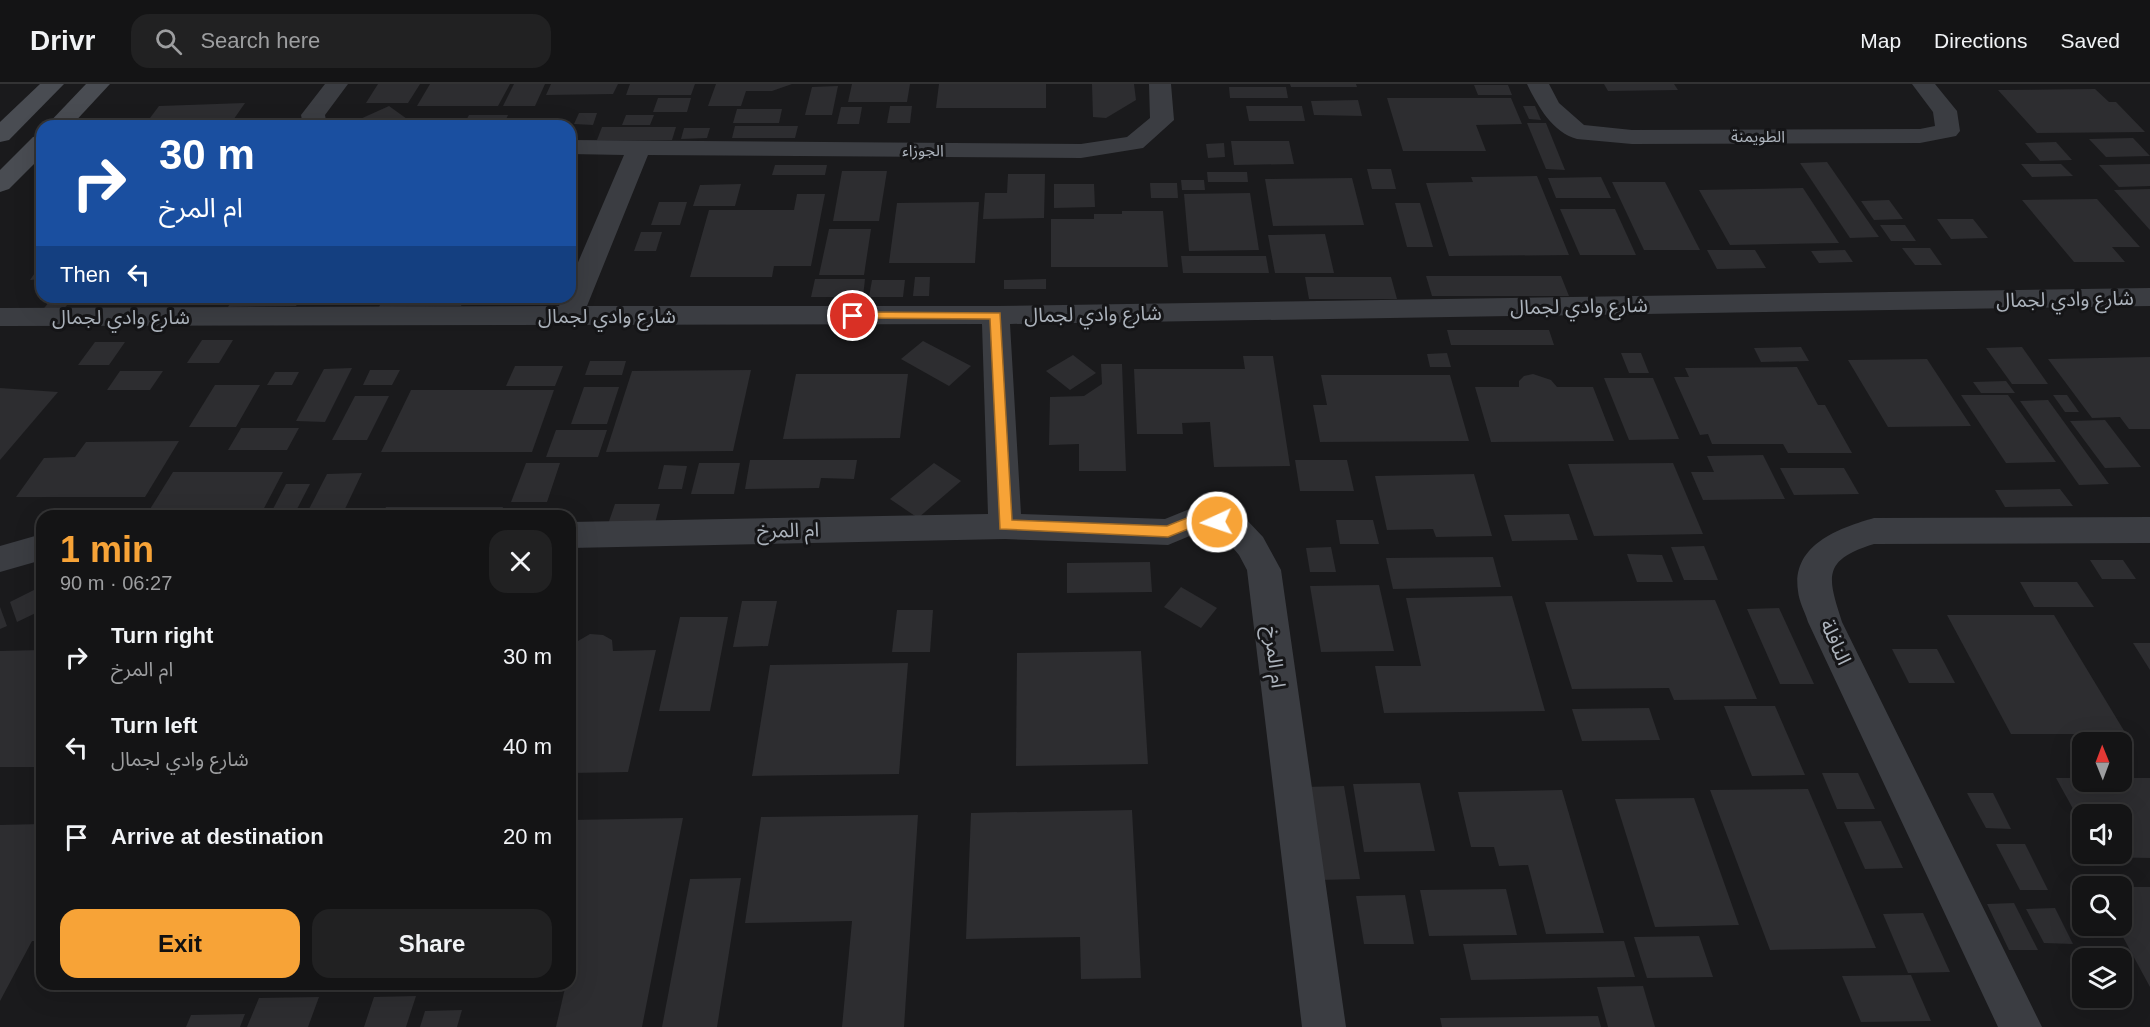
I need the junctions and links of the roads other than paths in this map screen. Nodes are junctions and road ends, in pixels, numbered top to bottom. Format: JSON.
{"nodes":[{"id":1,"x":53,"y":84,"type":"edge"},
{"id":2,"x":99,"y":84,"type":"edge"},
{"id":3,"x":337,"y":84,"type":"edge"},
{"id":4,"x":1160,"y":84,"type":"edge"},
{"id":5,"x":1538,"y":84,"type":"edge"},
{"id":6,"x":1923,"y":84,"type":"edge"},
{"id":7,"x":64,"y":120,"type":"edge"},
{"id":8,"x":314,"y":120,"type":"edge"},
{"id":9,"x":0,"y":135,"type":"edge"},
{"id":10,"x":576,"y":147,"type":"edge"},
{"id":11,"x":36,"y":148,"type":"edge"},
{"id":12,"x":639,"y":148,"type":"junction"},
{"id":13,"x":0,"y":184,"type":"edge"},
{"id":14,"x":2150,"y":297,"type":"edge"},
{"id":15,"x":576,"y":299,"type":"edge"},
{"id":16,"x":574,"y":303,"type":"edge"},
{"id":17,"x":996,"y":315,"type":"junction"},
{"id":18,"x":569,"y":316,"type":"junction"},
{"id":19,"x":0,"y":317,"type":"edge"},
{"id":20,"x":1005,"y":525,"type":"junction"},
{"id":21,"x":2150,"y":530,"type":"edge"},
{"id":22,"x":576,"y":535,"type":"edge"},
{"id":23,"x":36,"y":549,"type":"edge"},
{"id":24,"x":0,"y":559,"type":"edge"},
{"id":25,"x":1324,"y":1027,"type":"edge"},
{"id":26,"x":2020,"y":1027,"type":"edge"}],
"edges":[{"from":1,"to":9,"type":"main road"},
{"from":2,"to":7,"type":"main road"},
{"from":3,"to":8,"type":"street"},
{"from":4,"to":12,"type":"street","name":"الجوزاء"},
{"from":5,"to":6,"type":"street","name":"الطويمنة"},
{"from":10,"to":12,"type":"street","name":"الجوزاء"},
{"from":11,"to":13,"type":"main road"},
{"from":12,"to":15,"type":"street"},
{"from":14,"to":17,"type":"street","name":"شارع وادي لجمال"},
{"from":16,"to":18,"type":"street"},
{"from":17,"to":18,"type":"street","name":"شارع وادي لجمال"},
{"from":17,"to":20,"type":"street"},
{"from":18,"to":19,"type":"street","name":"شارع وادي لجمال"},
{"from":20,"to":22,"type":"street","name":"ام المرخ"},
{"from":20,"to":25,"type":"street","name":"ام المرخ"},
{"from":21,"to":26,"type":"street","name":"النافلة"},
{"from":23,"to":24,"type":"street"}]}
